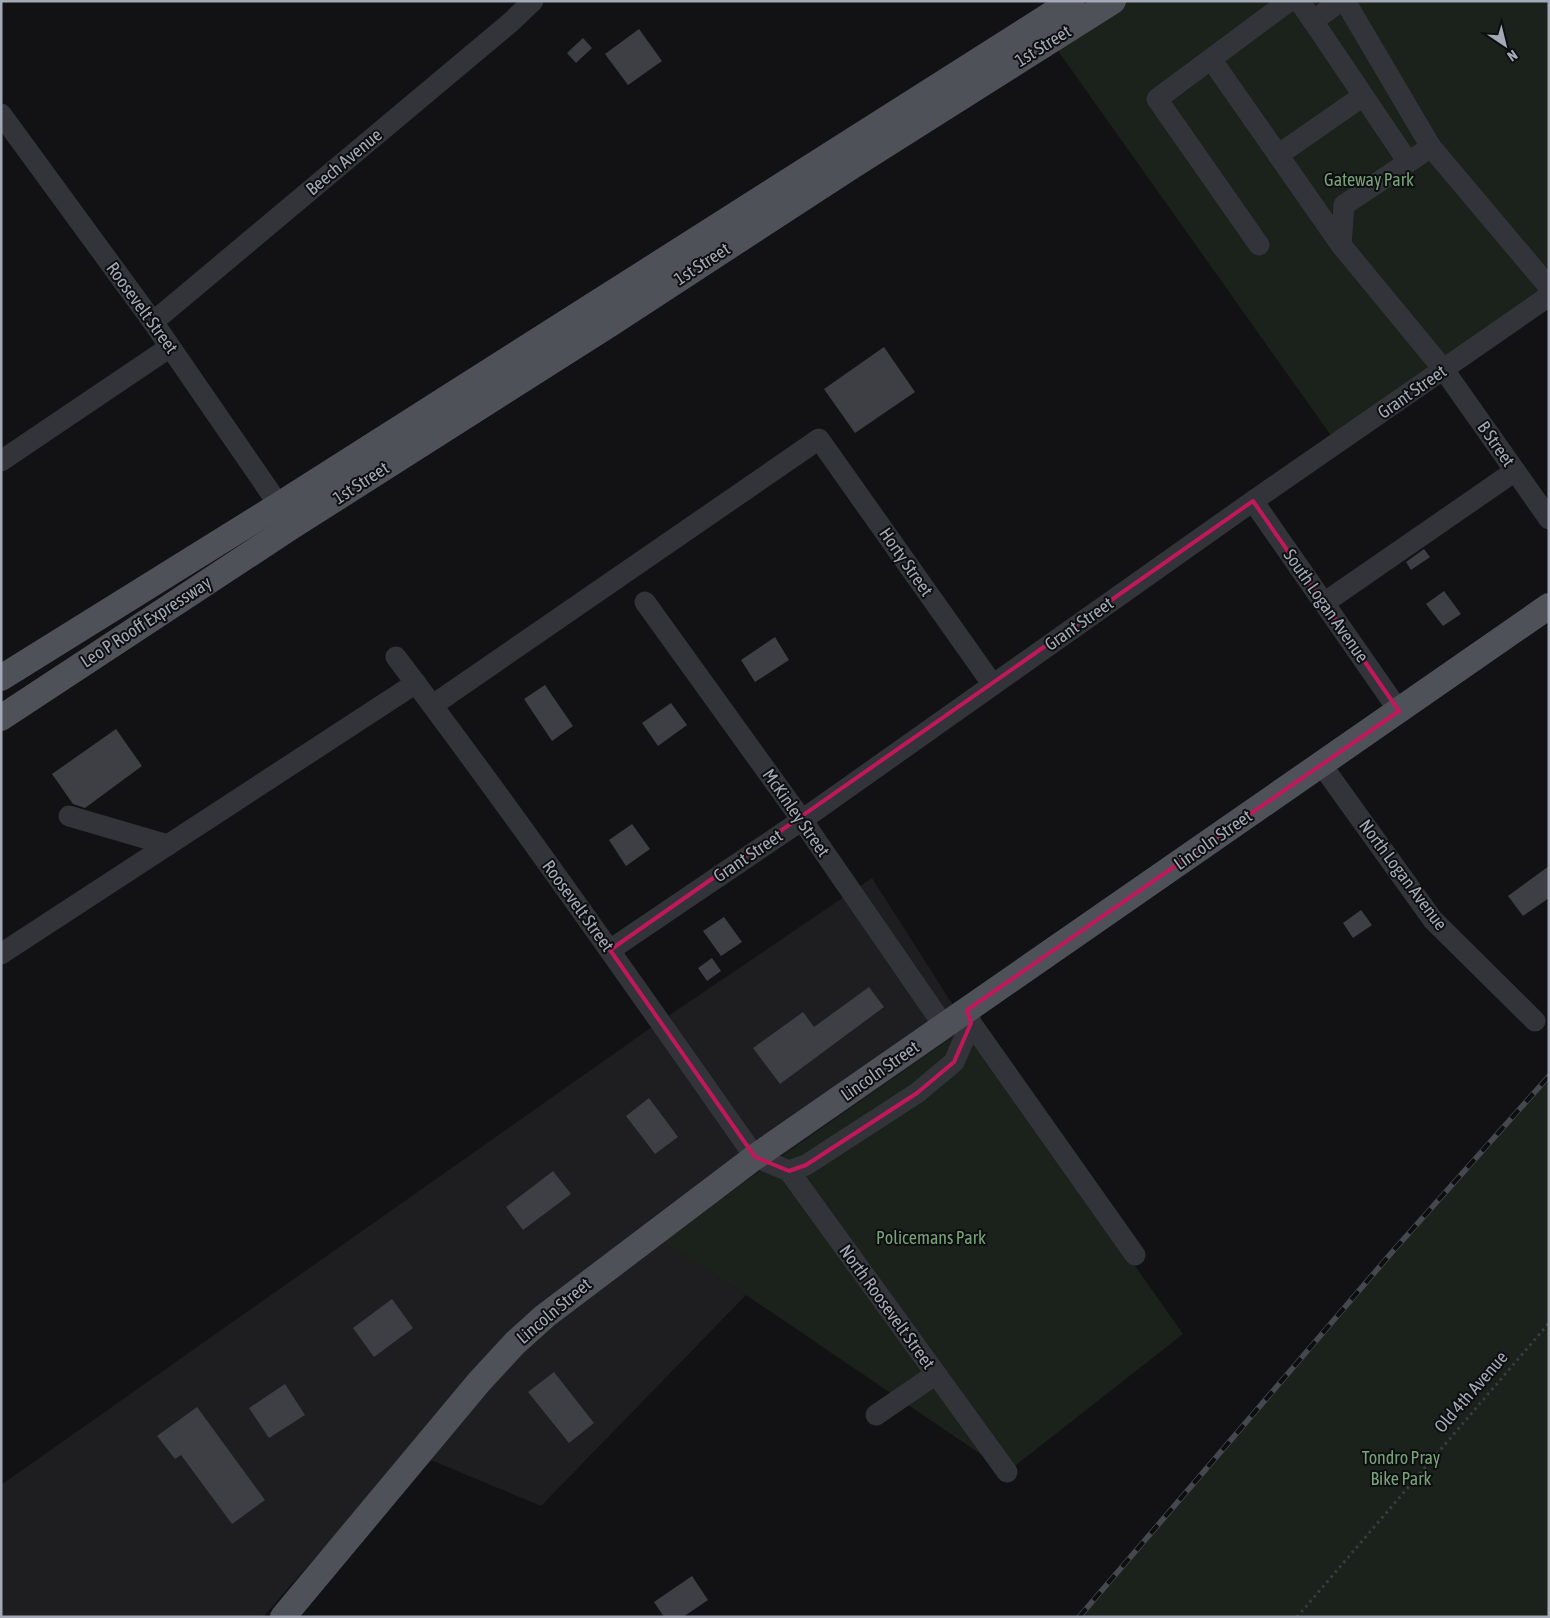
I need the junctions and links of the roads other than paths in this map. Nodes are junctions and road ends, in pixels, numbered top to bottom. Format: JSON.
{"nodes":[{"id":1,"x":533,"y":1,"type":"edge"},
{"id":2,"x":1072,"y":1,"type":"edge"},
{"id":3,"x":1113,"y":1,"type":"edge"},
{"id":4,"x":1289,"y":1,"type":"edge"},
{"id":5,"x":1299,"y":1,"type":"edge"},
{"id":6,"x":1341,"y":1,"type":"edge"},
{"id":7,"x":1345,"y":1,"type":"edge"},
{"id":8,"x":1313,"y":21,"type":"junction"},
{"id":9,"x":1211,"y":59,"type":"junction"},
{"id":10,"x":1363,"y":96,"type":"junction"},
{"id":11,"x":1,"y":114,"type":"edge"},
{"id":12,"x":1431,"y":147,"type":"junction"},
{"id":13,"x":1278,"y":155,"type":"junction"},
{"id":14,"x":1408,"y":162,"type":"junction"},
{"id":15,"x":1259,"y":245,"type":"dead end"},
{"id":16,"x":1341,"y":245,"type":"junction"},
{"id":17,"x":1549,"y":287,"type":"edge"},
{"id":18,"x":1549,"y":296,"type":"edge"},
{"id":19,"x":153,"y":322,"type":"junction"},
{"id":20,"x":170,"y":347,"type":"junction"},
{"id":21,"x":1444,"y":370,"type":"junction"},
{"id":22,"x":1,"y":461,"type":"edge"},
{"id":23,"x":1515,"y":470,"type":"junction"},
{"id":24,"x":1253,"y":501,"type":"junction"},
{"id":25,"x":285,"y":516,"type":"junction"},
{"id":26,"x":1549,"y":519,"type":"edge"},
{"id":27,"x":644,"y":602,"type":"dead end"},
{"id":28,"x":1324,"y":603,"type":"junction"},
{"id":29,"x":1549,"y":606,"type":"edge"},
{"id":30,"x":396,"y":657,"type":"dead end"},
{"id":31,"x":1,"y":678,"type":"edge"},
{"id":32,"x":416,"y":683,"type":"junction"},
{"id":33,"x":993,"y":685,"type":"junction"},
{"id":34,"x":433,"y":705,"type":"junction"},
{"id":35,"x":1399,"y":710,"type":"junction"},
{"id":36,"x":1,"y":718,"type":"edge"},
{"id":37,"x":1321,"y":764,"type":"junction"},
{"id":38,"x":69,"y":816,"type":"dead end"},
{"id":39,"x":802,"y":820,"type":"junction"},
{"id":40,"x":168,"y":845,"type":"junction"},
{"id":41,"x":610,"y":950,"type":"junction"},
{"id":42,"x":1,"y":954,"type":"edge"},
{"id":43,"x":969,"y":1016,"type":"junction"},
{"id":44,"x":1535,"y":1021,"type":"dead end"},
{"id":45,"x":944,"y":1026,"type":"junction"},
{"id":46,"x":755,"y":1157,"type":"junction"},
{"id":47,"x":789,"y":1171,"type":"junction"},
{"id":48,"x":1135,"y":1256,"type":"dead end"},
{"id":49,"x":936,"y":1374,"type":"junction"},
{"id":50,"x":876,"y":1415,"type":"dead end"},
{"id":51,"x":1007,"y":1472,"type":"dead end"},
{"id":52,"x":283,"y":1617,"type":"edge"}],
"edges":[{"from":1,"to":19,"type":"street","name":"Beech Avenue"},
{"from":2,"to":25,"type":"main road","name":"1st Street"},
{"from":3,"to":25,"type":"main road","name":"1st Street"},
{"from":4,"to":9,"type":"street"},
{"from":5,"to":8,"type":"street"},
{"from":6,"to":8,"type":"street"},
{"from":7,"to":12,"type":"street"},
{"from":8,"to":10,"type":"street"},
{"from":9,"to":13,"type":"street","name":"B Street"},
{"from":9,"to":15,"type":"street"},
{"from":10,"to":13,"type":"street"},
{"from":10,"to":14,"type":"street"},
{"from":11,"to":19,"type":"street","name":"Roosevelt Street"},
{"from":12,"to":14,"type":"street"},
{"from":12,"to":17,"type":"street"},
{"from":13,"to":16,"type":"street","name":"B Street"},
{"from":14,"to":16,"type":"street"},
{"from":16,"to":21,"type":"street","name":"B Street"},
{"from":18,"to":21,"type":"street","name":"Grant Street"},
{"from":19,"to":20,"type":"street","name":"Roosevelt Street"},
{"from":20,"to":22,"type":"street"},
{"from":20,"to":25,"type":"street","name":"Roosevelt Street"},
{"from":21,"to":23,"type":"street","name":"B Street"},
{"from":21,"to":24,"type":"street","name":"Grant Street"},
{"from":23,"to":26,"type":"street","name":"B Street"},
{"from":23,"to":28,"type":"street"},
{"from":24,"to":28,"type":"street","name":"South Logan Avenue"},
{"from":24,"to":33,"type":"street","name":"Grant Street"},
{"from":25,"to":31,"type":"main road","name":"Leo P Rooff Expressway"},
{"from":25,"to":36,"type":"main road","name":"Leo P Rooff Expressway"},
{"from":27,"to":39,"type":"street","name":"McKinley Street"},
{"from":28,"to":35,"type":"street","name":"South Logan Avenue"},
{"from":29,"to":35,"type":"main road","name":"Lincoln Street"},
{"from":30,"to":32,"type":"street","name":"Roosevelt Street"},
{"from":32,"to":34,"type":"street","name":"Roosevelt Street"},
{"from":32,"to":40,"type":"street"},
{"from":33,"to":34,"type":"street","name":"Horty Street"},
{"from":33,"to":39,"type":"street","name":"Grant Street"},
{"from":34,"to":41,"type":"street","name":"Roosevelt Street"},
{"from":35,"to":37,"type":"main road","name":"Lincoln Street"},
{"from":37,"to":43,"type":"main road","name":"Lincoln Street"},
{"from":37,"to":44,"type":"street","name":"North Logan Avenue"},
{"from":38,"to":40,"type":"street"},
{"from":39,"to":41,"type":"street","name":"Grant Street"},
{"from":39,"to":45,"type":"street","name":"McKinley Street"},
{"from":40,"to":42,"type":"street"},
{"from":41,"to":46,"type":"street","name":"Roosevelt Street"},
{"from":43,"to":45,"type":"main road","name":"Lincoln Street"},
{"from":43,"to":47,"type":"street"},
{"from":43,"to":48,"type":"street"},
{"from":45,"to":46,"type":"main road","name":"Lincoln Street"},
{"from":46,"to":47,"type":"street"},
{"from":46,"to":52,"type":"main road","name":"Lincoln Street"},
{"from":47,"to":49,"type":"street","name":"North Roosevelt Street"},
{"from":49,"to":50,"type":"street"},
{"from":49,"to":51,"type":"street","name":"North Roosevelt Street"}]}
